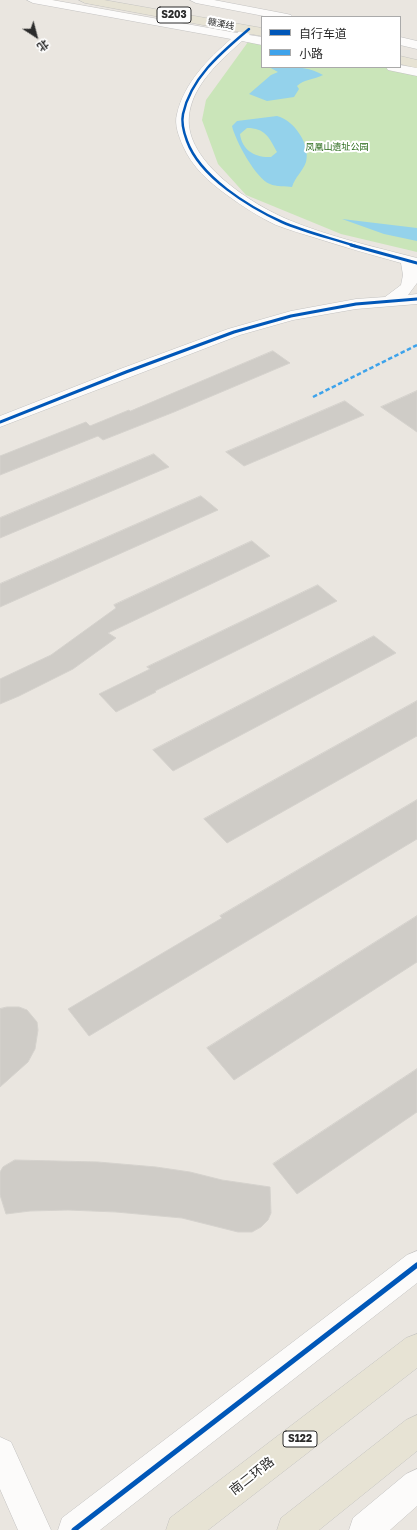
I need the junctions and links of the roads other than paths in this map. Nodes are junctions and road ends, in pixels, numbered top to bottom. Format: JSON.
{"nodes":[{"id":1,"x":33,"y":0,"type":"edge"},
{"id":2,"x":85,"y":0,"type":"edge"},
{"id":3,"x":132,"y":0,"type":"edge"},
{"id":4,"x":196,"y":0,"type":"edge"},
{"id":5,"x":282,"y":16,"type":"edge"},
{"id":6,"x":261,"y":24,"type":"edge"},
{"id":7,"x":250,"y":33,"type":"edge"},
{"id":8,"x":261,"y":40,"type":"edge"},
{"id":9,"x":401,"y":41,"type":"edge"},
{"id":10,"x":417,"y":45,"type":"edge"},
{"id":11,"x":401,"y":52,"type":"edge"},
{"id":12,"x":417,"y":55,"type":"edge"},
{"id":13,"x":401,"y":60,"type":"edge"},
{"id":14,"x":417,"y":64,"type":"edge"},
{"id":15,"x":397,"y":68,"type":"edge"},
{"id":16,"x":417,"y":72,"type":"edge"},
{"id":17,"x":412,"y":262,"type":"edge"},
{"id":18,"x":417,"y":299,"type":"edge"},
{"id":19,"x":388,"y":302,"type":"junction"},
{"id":20,"x":0,"y":422,"type":"edge"},
{"id":21,"x":417,"y":1265,"type":"edge"},
{"id":22,"x":417,"y":1349,"type":"edge"},
{"id":23,"x":417,"y":1431,"type":"edge"},
{"id":24,"x":0,"y":1453,"type":"edge"},
{"id":25,"x":417,"y":1485,"type":"edge"},
{"id":26,"x":35,"y":1530,"type":"edge"},
{"id":27,"x":74,"y":1530,"type":"edge"},
{"id":28,"x":182,"y":1530,"type":"edge"},
{"id":29,"x":293,"y":1530,"type":"edge"},
{"id":30,"x":365,"y":1530,"type":"edge"}],
"edges":[{"from":1,"to":7,"type":"street"},
{"from":2,"to":7,"type":"main road","name":"赣溧线","number":"S203"},
{"from":3,"to":6,"type":"main road","name":"赣溧线","number":"S203"},
{"from":4,"to":5,"type":"street"},
{"from":7,"to":8,"type":"street"},
{"from":7,"to":17,"type":"street"},
{"from":9,"to":10,"type":"street"},
{"from":11,"to":12,"type":"main road"},
{"from":13,"to":14,"type":"main road"},
{"from":15,"to":16,"type":"street"},
{"from":17,"to":19,"type":"street"},
{"from":18,"to":19,"type":"street"},
{"from":19,"to":20,"type":"street"},
{"from":21,"to":27,"type":"street"},
{"from":22,"to":28,"type":"main road","name":"南二环路","number":"S122"},
{"from":23,"to":29,"type":"main road"},
{"from":24,"to":26,"type":"street"},
{"from":25,"to":30,"type":"street"}]}
